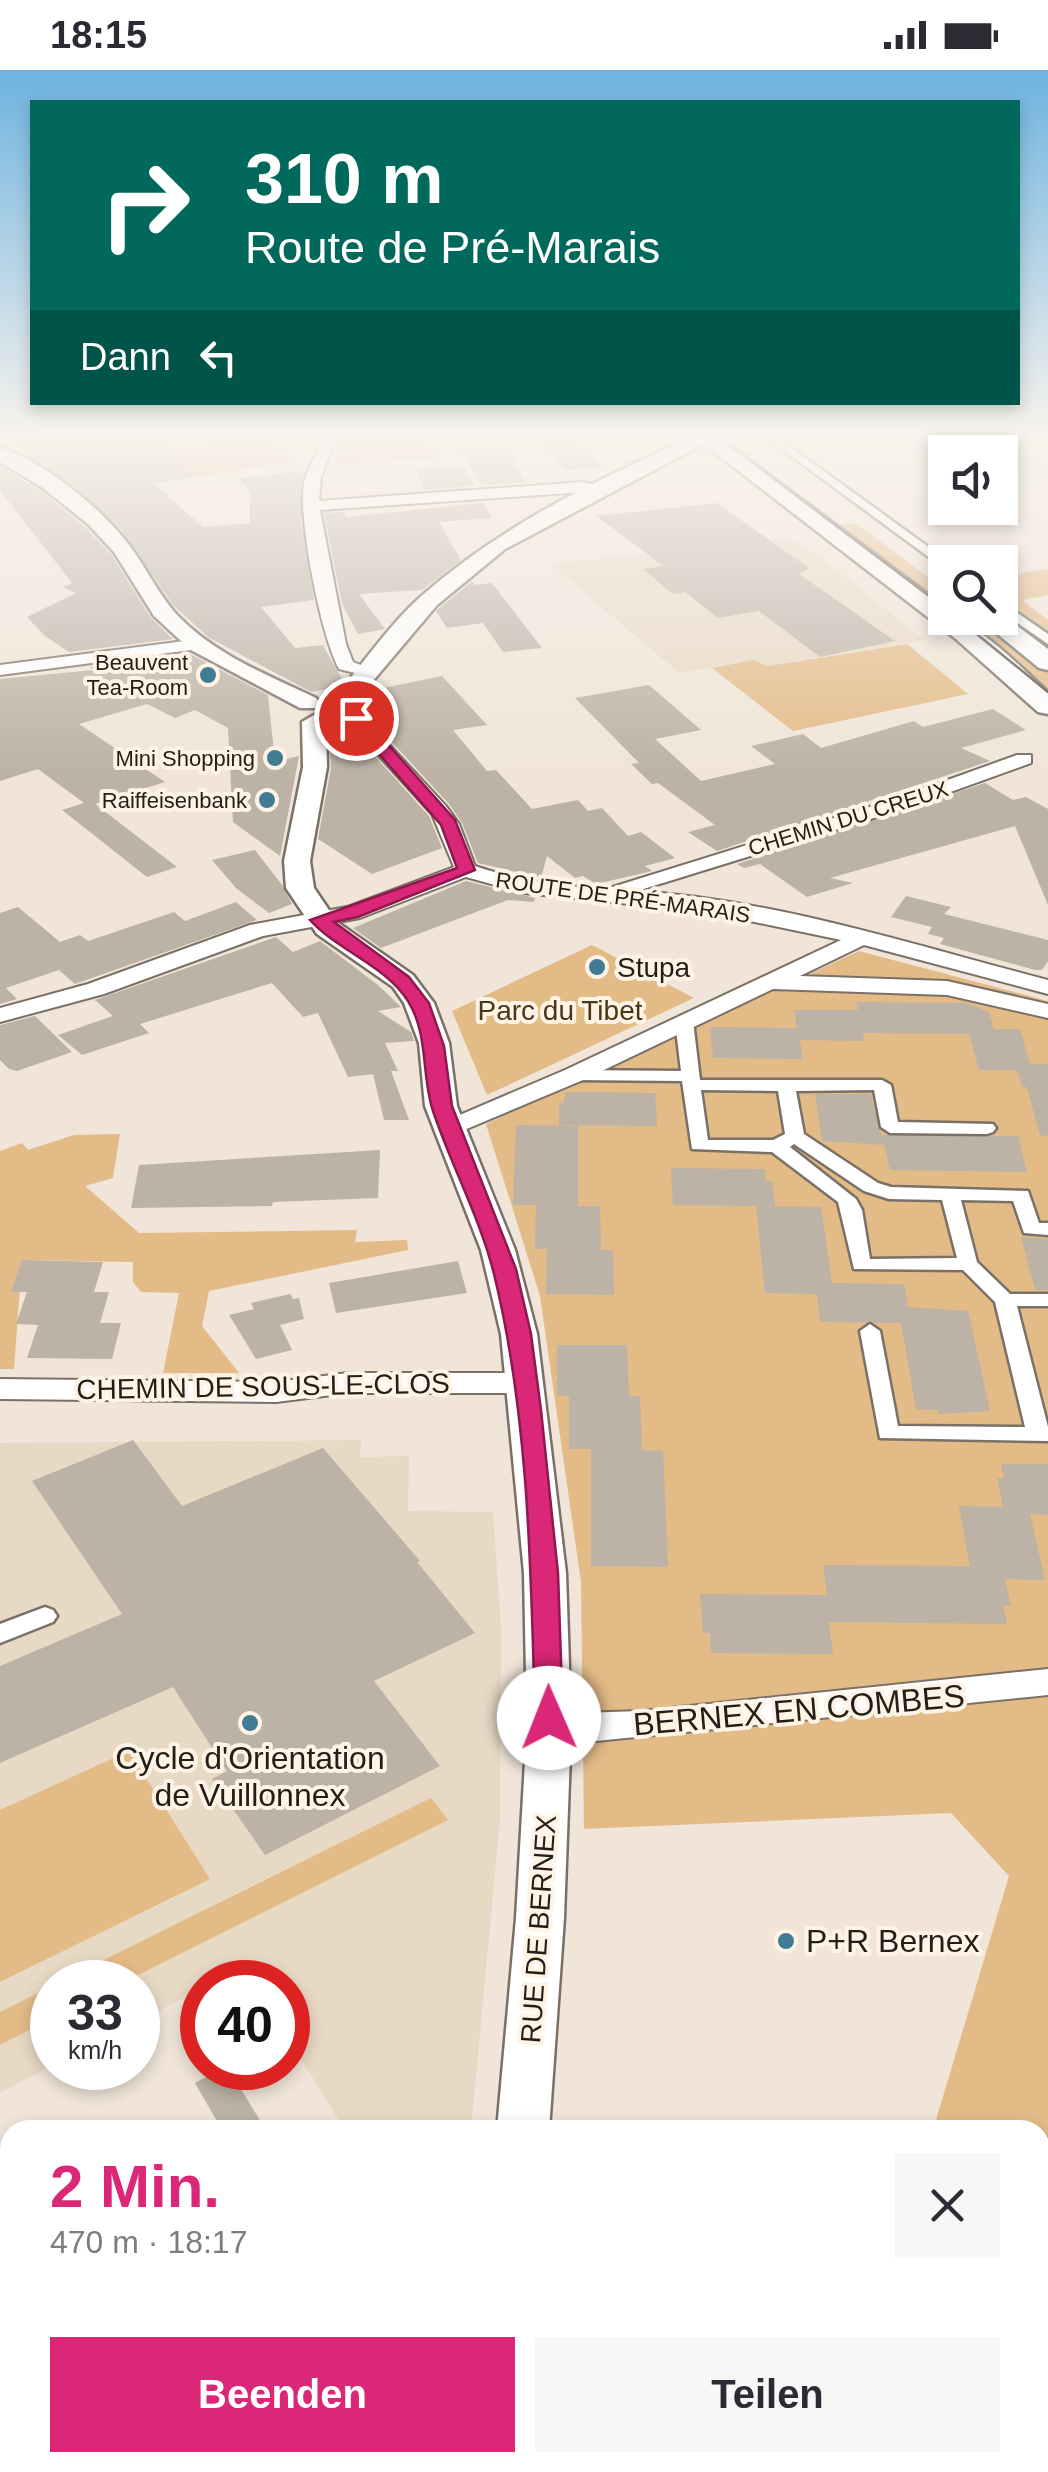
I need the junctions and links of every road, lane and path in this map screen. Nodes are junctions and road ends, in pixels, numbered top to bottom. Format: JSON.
{"nodes":[{"id":1,"x":122,"y":550,"type":"edge"},
{"id":2,"x":321,"y":550,"type":"edge"},
{"id":3,"x":493,"y":550,"type":"edge"},
{"id":4,"x":854,"y":550,"type":"edge"},
{"id":5,"x":900,"y":550,"type":"edge"},
{"id":6,"x":928,"y":571,"type":"edge"},
{"id":7,"x":1018,"y":618,"type":"edge"},
{"id":8,"x":1012,"y":635,"type":"edge"},
{"id":9,"x":1048,"y":640,"type":"edge"},
{"id":10,"x":200,"y":644,"type":"junction"},
{"id":11,"x":1048,"y":662,"type":"edge"},
{"id":12,"x":0,"y":670,"type":"edge"},
{"id":13,"x":367,"y":671,"type":"junction"},
{"id":14,"x":1048,"y":706,"type":"edge"},
{"id":15,"x":346,"y":708,"type":"junction"},
{"id":16,"x":311,"y":712,"type":"junction"},
{"id":17,"x":1024,"y":759,"type":"dead end"},
{"id":18,"x":466,"y":870,"type":"junction"},
{"id":19,"x":671,"y":872,"type":"junction"},
{"id":20,"x":612,"y":894,"type":"junction"},
{"id":21,"x":656,"y":898,"type":"junction"},
{"id":22,"x":319,"y":920,"type":"junction"},
{"id":23,"x":860,"y":938,"type":"junction"},
{"id":24,"x":763,"y":982,"type":"junction"},
{"id":25,"x":1048,"y":987,"type":"edge"},
{"id":26,"x":1048,"y":1011,"type":"edge"},
{"id":27,"x":0,"y":1015,"type":"edge"},
{"id":28,"x":684,"y":1021,"type":"junction"},
{"id":29,"x":574,"y":1075,"type":"junction"},
{"id":30,"x":692,"y":1080,"type":"junction"},
{"id":31,"x":786,"y":1086,"type":"junction"},
{"id":32,"x":450,"y":1128,"type":"junction"},
{"id":33,"x":988,"y":1128,"type":"dead end"},
{"id":34,"x":795,"y":1136,"type":"junction"},
{"id":35,"x":777,"y":1146,"type":"junction"},
{"id":36,"x":950,"y":1194,"type":"junction"},
{"id":37,"x":1048,"y":1230,"type":"edge"},
{"id":38,"x":968,"y":1264,"type":"junction"},
{"id":39,"x":1005,"y":1300,"type":"junction"},
{"id":40,"x":1048,"y":1300,"type":"edge"},
{"id":41,"x":870,"y":1331,"type":"dead end"},
{"id":42,"x":526,"y":1382,"type":"junction"},
{"id":43,"x":0,"y":1389,"type":"edge"},
{"id":44,"x":1043,"y":1434,"type":"edge"},
{"id":45,"x":45,"y":1616,"type":"dead end"},
{"id":46,"x":0,"y":1634,"type":"edge"},
{"id":47,"x":1048,"y":1682,"type":"edge"},
{"id":48,"x":549,"y":1727,"type":"junction"},
{"id":49,"x":524,"y":2120,"type":"edge"}],
"edges":[{"from":1,"to":10,"type":"street"},
{"from":2,"to":13,"type":"street"},
{"from":3,"to":13,"type":"street"},
{"from":4,"to":14,"type":"main road"},
{"from":5,"to":6,"type":"main road"},
{"from":7,"to":9,"type":"street"},
{"from":8,"to":11,"type":"main road"},
{"from":10,"to":12,"type":"street"},
{"from":10,"to":16,"type":"street"},
{"from":13,"to":15,"type":"street"},
{"from":15,"to":16,"type":"street"},
{"from":15,"to":18,"type":"street"},
{"from":16,"to":22,"type":"street","name":"RUE DE BERNEX"},
{"from":17,"to":19,"type":"street","name":"CHEMIN DU CREUX"},
{"from":18,"to":20,"type":"street","name":"ROUTE DE PRÉ-MARAIS"},
{"from":18,"to":22,"type":"street","name":"ROUTE DE PRÉ-MARAIS"},
{"from":19,"to":20,"type":"street","name":"CHEMIN DU CREUX"},
{"from":19,"to":21,"type":"street"},
{"from":20,"to":21,"type":"street","name":"ROUTE DE PRÉ-MARAIS"},
{"from":21,"to":23,"type":"street","name":"ROUTE DE PRÉ-MARAIS"},
{"from":22,"to":27,"type":"street","name":"ROUTE DE PRÉ-MARAIS"},
{"from":22,"to":32,"type":"street","name":"RUE DE BERNEX"},
{"from":23,"to":24,"type":"street"},
{"from":23,"to":25,"type":"street","name":"ROUTE DE PRÉ-MARAIS"},
{"from":24,"to":26,"type":"street"},
{"from":24,"to":28,"type":"street"},
{"from":28,"to":29,"type":"street"},
{"from":28,"to":30,"type":"street"},
{"from":29,"to":30,"type":"street"},
{"from":29,"to":32,"type":"street"},
{"from":30,"to":31,"type":"street"},
{"from":30,"to":35,"type":"street"},
{"from":31,"to":33,"type":"street"},
{"from":31,"to":34,"type":"street"},
{"from":32,"to":42,"type":"street","name":"RUE DE BERNEX"},
{"from":34,"to":35,"type":"street"},
{"from":34,"to":36,"type":"street"},
{"from":35,"to":38,"type":"street"},
{"from":36,"to":37,"type":"street"},
{"from":36,"to":38,"type":"street"},
{"from":38,"to":39,"type":"street"},
{"from":39,"to":40,"type":"street"},
{"from":39,"to":44,"type":"street"},
{"from":41,"to":44,"type":"street"},
{"from":42,"to":43,"type":"street","name":"CHEMIN DE SOUS-LE-CLOS"},
{"from":42,"to":48,"type":"street","name":"RUE DE BERNEX"},
{"from":45,"to":46,"type":"street"},
{"from":47,"to":48,"type":"street","name":"BERNEX EN COMBES"},
{"from":48,"to":49,"type":"street","name":"RUE DE BERNEX"}]}
